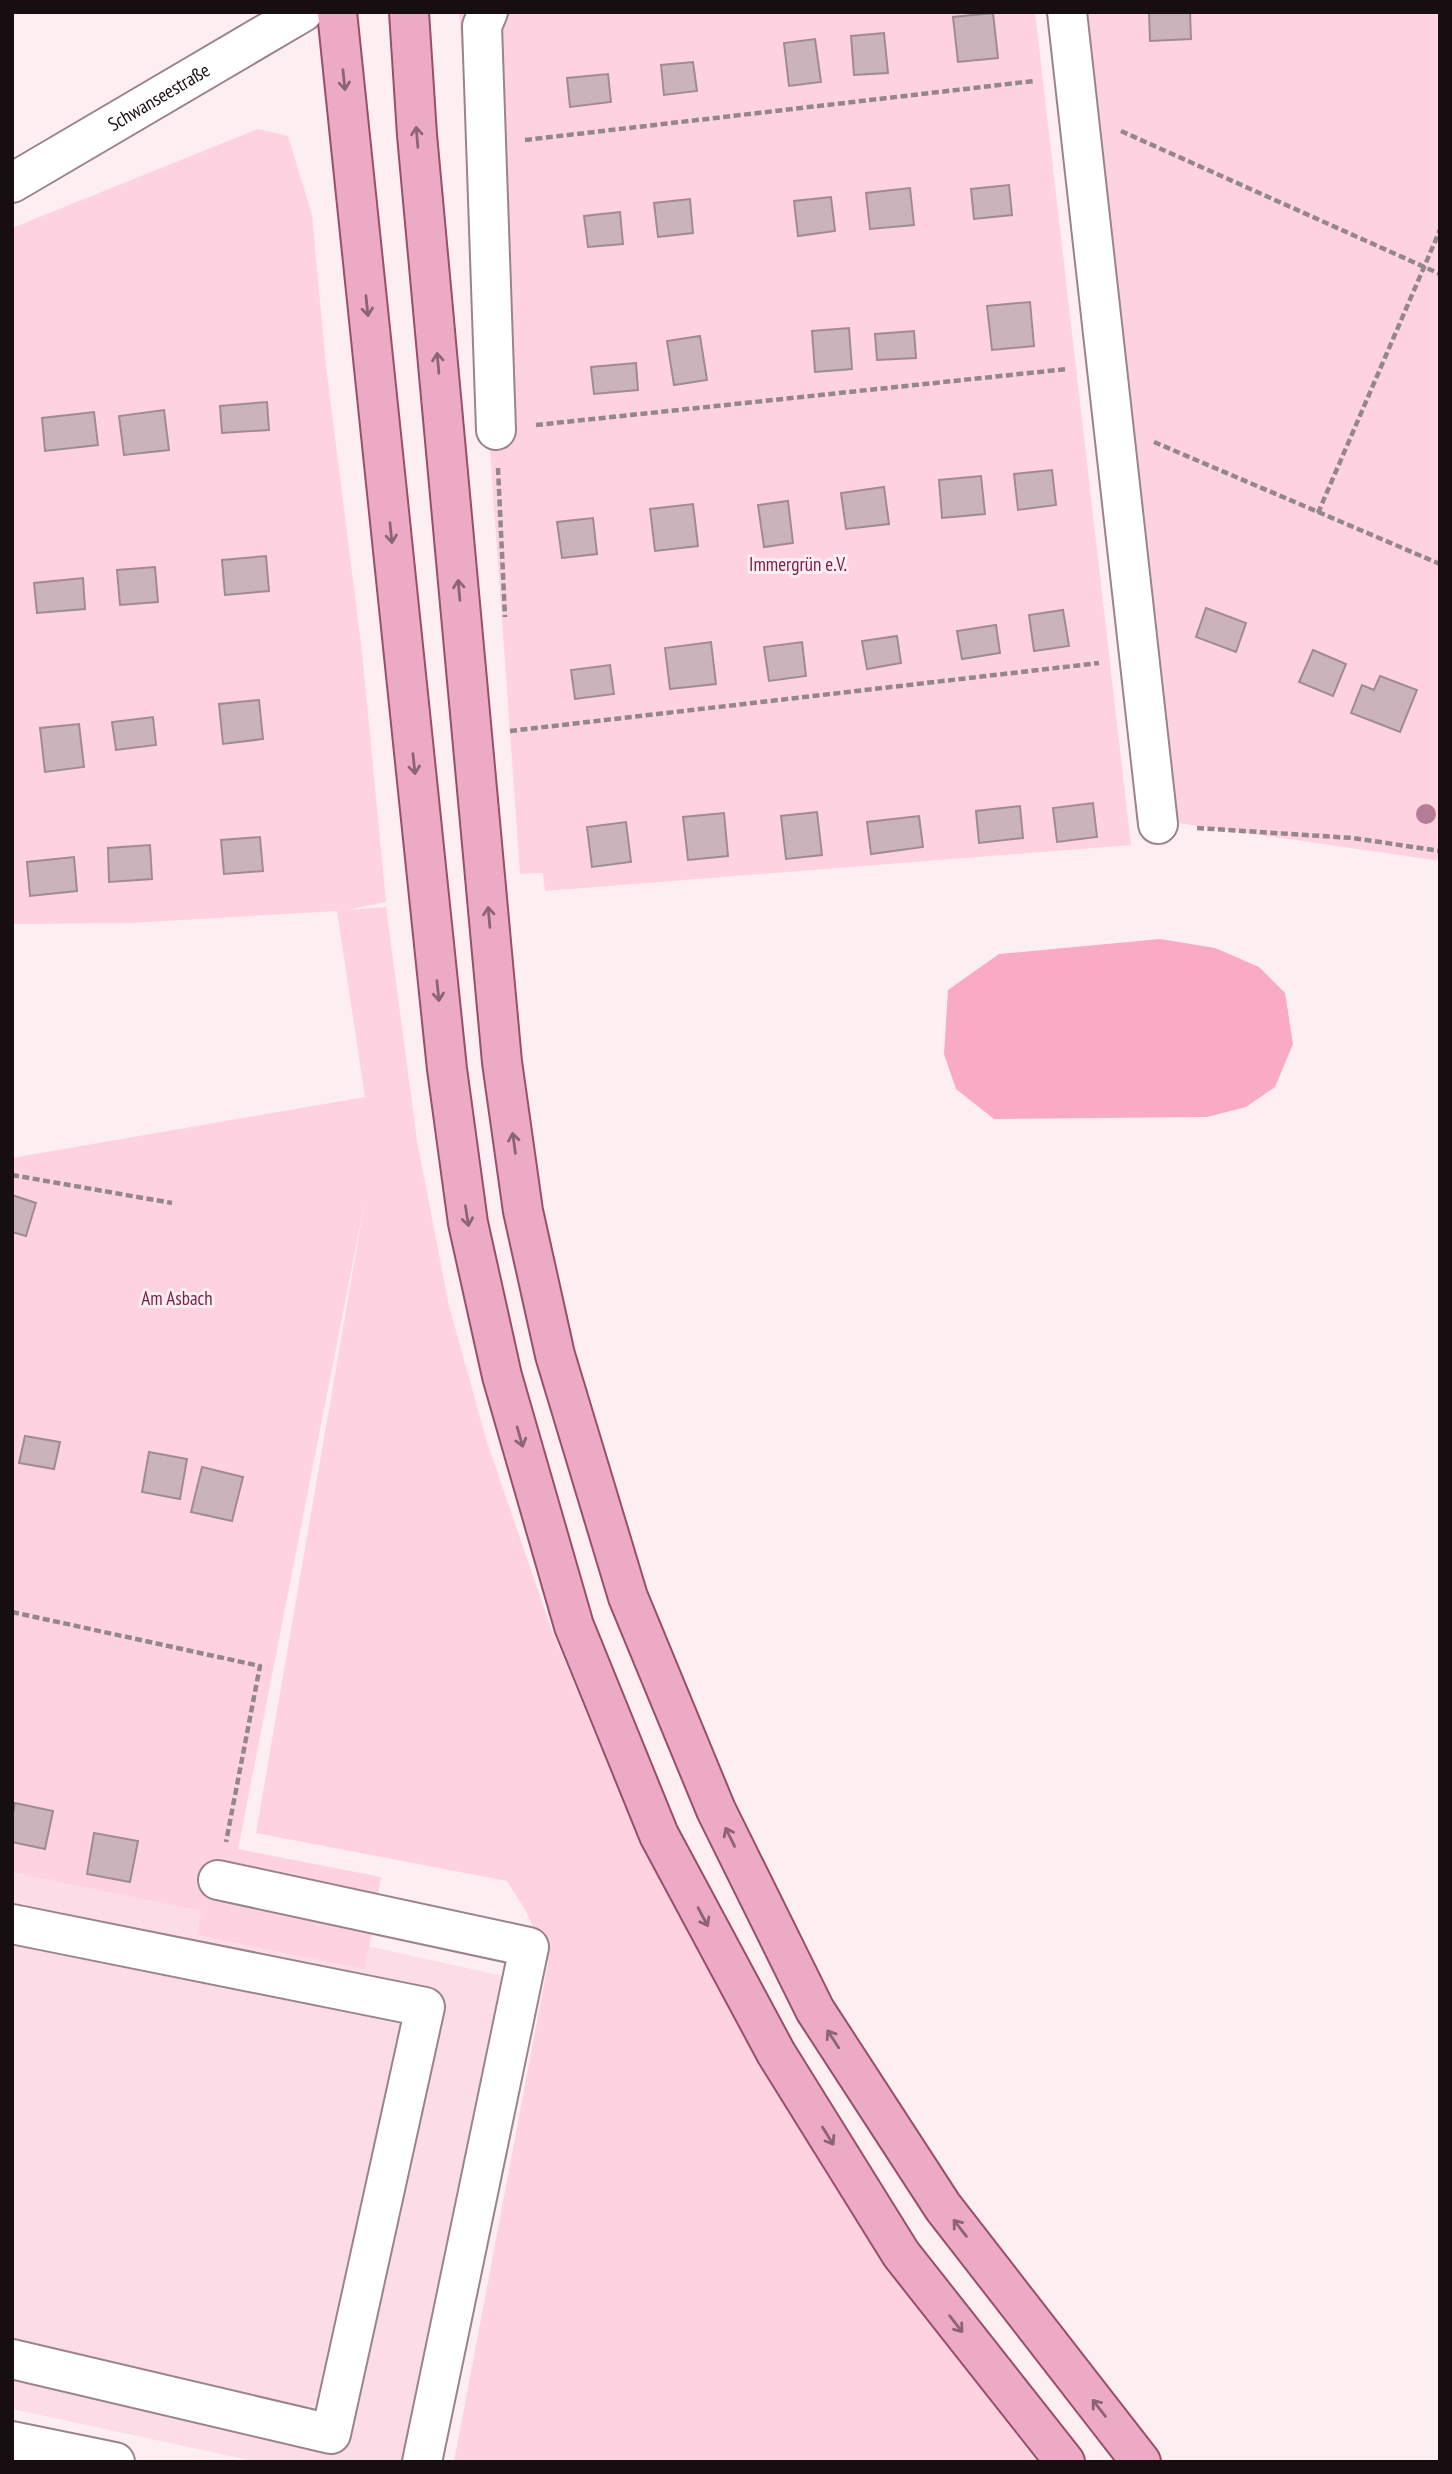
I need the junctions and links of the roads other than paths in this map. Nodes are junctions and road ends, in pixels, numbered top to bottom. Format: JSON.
{"nodes":[{"id":1,"x":303,"y":12,"type":"edge"},
{"id":2,"x":337,"y":12,"type":"edge"},
{"id":3,"x":409,"y":12,"type":"edge"},
{"id":4,"x":488,"y":12,"type":"edge"},
{"id":5,"x":1067,"y":12,"type":"edge"},
{"id":6,"x":12,"y":183,"type":"edge"},
{"id":7,"x":496,"y":430,"type":"road end"},
{"id":8,"x":1158,"y":824,"type":"road end"},
{"id":9,"x":218,"y":1880,"type":"road end"},
{"id":10,"x":12,"y":1924,"type":"edge"},
{"id":11,"x":12,"y":2359,"type":"edge"},
{"id":12,"x":12,"y":2441,"type":"edge"},
{"id":13,"x":115,"y":2462,"type":"edge"},
{"id":14,"x":422,"y":2462,"type":"edge"},
{"id":15,"x":1065,"y":2462,"type":"edge"},
{"id":16,"x":1141,"y":2462,"type":"edge"}],
"edges":[{"from":1,"to":6,"type":"street","name":"Schwanseestraße"},
{"from":2,"to":15,"type":"main road","one_way":true},
{"from":16,"to":3,"type":"main road","one_way":true},
{"from":4,"to":7,"type":"street"},
{"from":5,"to":8,"type":"street"},
{"from":9,"to":14,"type":"street"},
{"from":10,"to":11,"type":"street"},
{"from":12,"to":13,"type":"street"}]}
